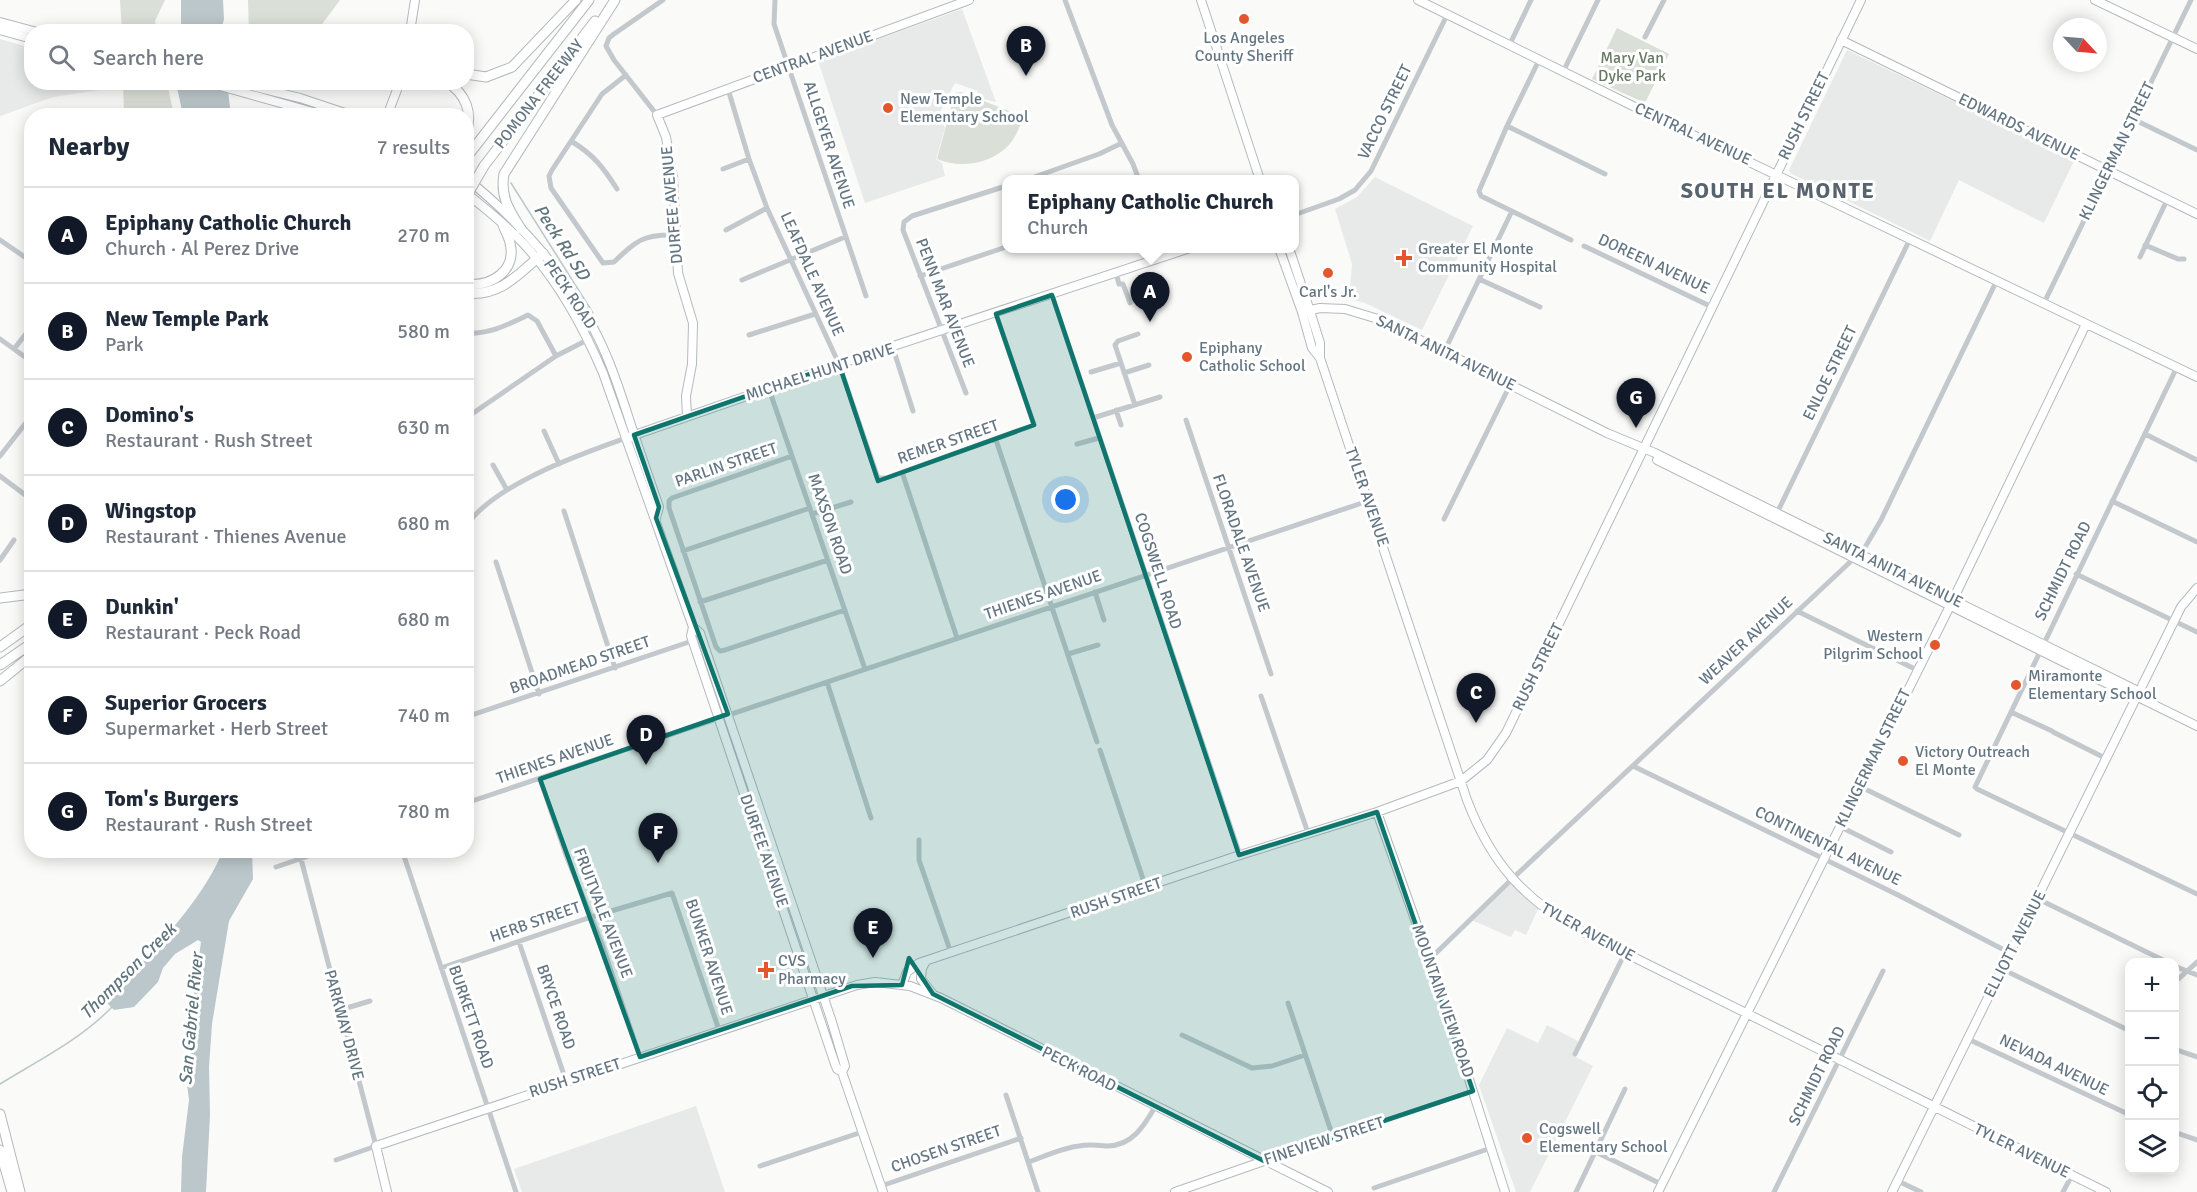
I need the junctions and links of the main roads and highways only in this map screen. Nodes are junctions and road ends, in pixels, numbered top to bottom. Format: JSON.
{"nodes":[{"id":1,"x":576,"y":0,"type":"edge"},
{"id":2,"x":589,"y":0,"type":"edge"},
{"id":3,"x":613,"y":0,"type":"edge"},
{"id":4,"x":1201,"y":0,"type":"edge"},
{"id":5,"x":474,"y":75,"type":"edge"},
{"id":6,"x":456,"y":90,"type":"edge"},
{"id":7,"x":467,"y":108,"type":"edge"},
{"id":8,"x":474,"y":148,"type":"edge"},
{"id":9,"x":484,"y":166,"type":"junction"},
{"id":10,"x":1258,"y":175,"type":"edge"},
{"id":11,"x":474,"y":178,"type":"edge"},
{"id":12,"x":474,"y":183,"type":"edge"},
{"id":13,"x":503,"y":225,"type":"road end"},
{"id":14,"x":521,"y":229,"type":"road end"},
{"id":15,"x":1281,"y":253,"type":"edge"},
{"id":16,"x":1290,"y":253,"type":"edge"},
{"id":17,"x":539,"y":256,"type":"road end"},
{"id":18,"x":474,"y":284,"type":"edge"},
{"id":19,"x":474,"y":294,"type":"edge"},
{"id":20,"x":1306,"y":311,"type":"junction"},
{"id":21,"x":24,"y":595,"type":"edge"},
{"id":22,"x":0,"y":598,"type":"edge"},
{"id":23,"x":24,"y":630,"type":"edge"},
{"id":24,"x":0,"y":647,"type":"edge"},
{"id":25,"x":24,"y":648,"type":"edge"},
{"id":26,"x":24,"y":662,"type":"edge"},
{"id":27,"x":0,"y":665,"type":"edge"},
{"id":28,"x":0,"y":681,"type":"edge"},
{"id":29,"x":2197,"y":726,"type":"edge"},
{"id":30,"x":0,"y":1114,"type":"edge"},
{"id":31,"x":0,"y":1138,"type":"edge"},
{"id":32,"x":0,"y":1150,"type":"edge"},
{"id":33,"x":0,"y":1168,"type":"edge"},
{"id":34,"x":6,"y":1192,"type":"edge"},
{"id":35,"x":13,"y":1192,"type":"edge"},
{"id":36,"x":20,"y":1192,"type":"edge"}],
"edges":[{"from":1,"to":5,"type":"highway"},
{"from":2,"to":8,"type":"highway","name":"POMONA FREEWAY"},
{"from":3,"to":9,"type":"highway","name":"POMONA FREEWAY"},
{"from":3,"to":14,"type":"highway"},
{"from":4,"to":10,"type":"main road"},
{"from":6,"to":7,"type":"highway"},
{"from":9,"to":11,"type":"highway","name":"POMONA FREEWAY","bridge":true},
{"from":9,"to":12,"type":"highway","bridge":true},
{"from":13,"to":18,"type":"highway"},
{"from":15,"to":20,"type":"main road"},
{"from":16,"to":20,"type":"main road"},
{"from":17,"to":19,"type":"highway"},
{"from":20,"to":29,"type":"main road","name":"SANTA ANITA AVENUE"},
{"from":21,"to":22,"type":"highway"},
{"from":23,"to":24,"type":"highway"},
{"from":25,"to":27,"type":"highway"},
{"from":26,"to":28,"type":"highway"},
{"from":30,"to":36,"type":"highway"},
{"from":31,"to":35,"type":"highway"},
{"from":32,"to":35,"type":"highway"},
{"from":33,"to":34,"type":"highway"}]}
